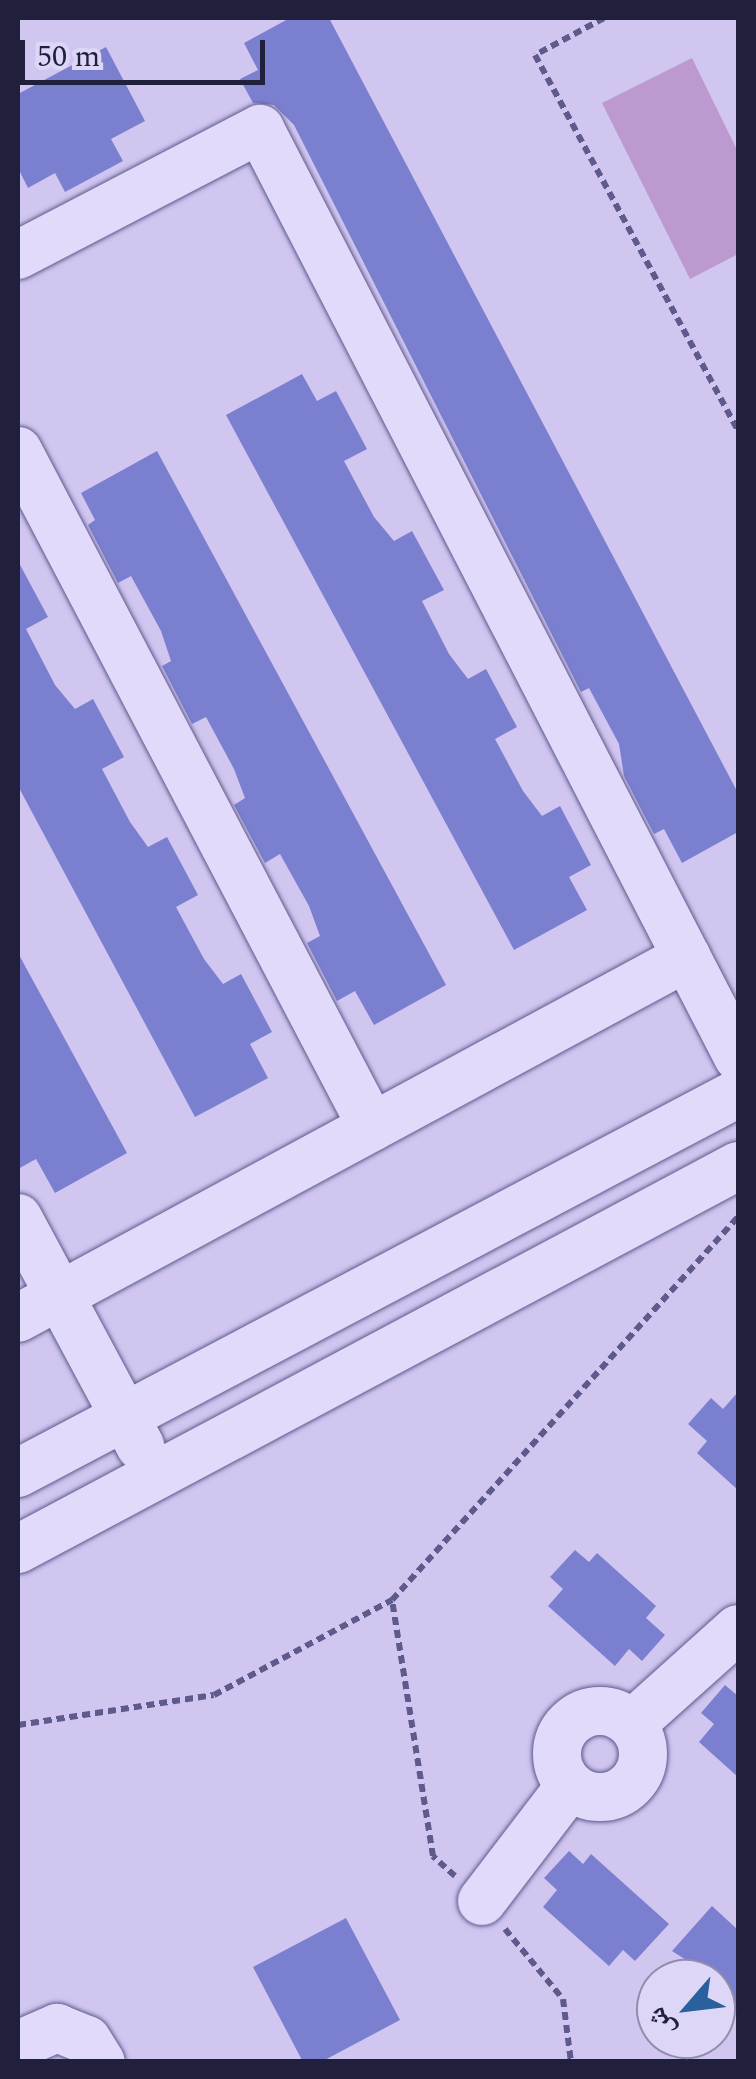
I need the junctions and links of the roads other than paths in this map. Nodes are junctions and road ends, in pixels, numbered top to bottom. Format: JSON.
{"nodes":[{"id":1,"x":18,"y":255,"type":"edge"},
{"id":2,"x":18,"y":451,"type":"edge"},
{"id":3,"x":687,"y":958,"type":"junction"},
{"id":4,"x":738,"y":1057,"type":"edge"},
{"id":5,"x":738,"y":1093,"type":"edge"},
{"id":6,"x":372,"y":1127,"type":"junction"},
{"id":7,"x":738,"y":1166,"type":"edge"},
{"id":8,"x":18,"y":1218,"type":"edge"},
{"id":9,"x":60,"y":1296,"type":"junction"},
{"id":10,"x":18,"y":1318,"type":"edge"},
{"id":11,"x":124,"y":1417,"type":"junction"},
{"id":12,"x":18,"y":1474,"type":"edge"},
{"id":13,"x":156,"y":1475,"type":"junction"},
{"id":14,"x":18,"y":1549,"type":"edge"},
{"id":15,"x":738,"y":1629,"type":"edge"},
{"id":16,"x":482,"y":1901,"type":"road end"},
{"id":17,"x":18,"y":2045,"type":"edge"},
{"id":18,"x":100,"y":2062,"type":"edge"}],
"edges":[{"from":1,"to":3,"type":"street"},
{"from":2,"to":6,"type":"street"},
{"from":3,"to":4,"type":"street"},
{"from":3,"to":6,"type":"street"},
{"from":5,"to":11,"type":"street"},
{"from":6,"to":9,"type":"street"},
{"from":7,"to":13,"type":"street"},
{"from":8,"to":9,"type":"street"},
{"from":9,"to":10,"type":"street"},
{"from":9,"to":11,"type":"street"},
{"from":11,"to":12,"type":"street"},
{"from":11,"to":13,"type":"street"},
{"from":13,"to":14,"type":"street"},
{"from":15,"to":16,"type":"street"},
{"from":17,"to":18,"type":"street"}]}
